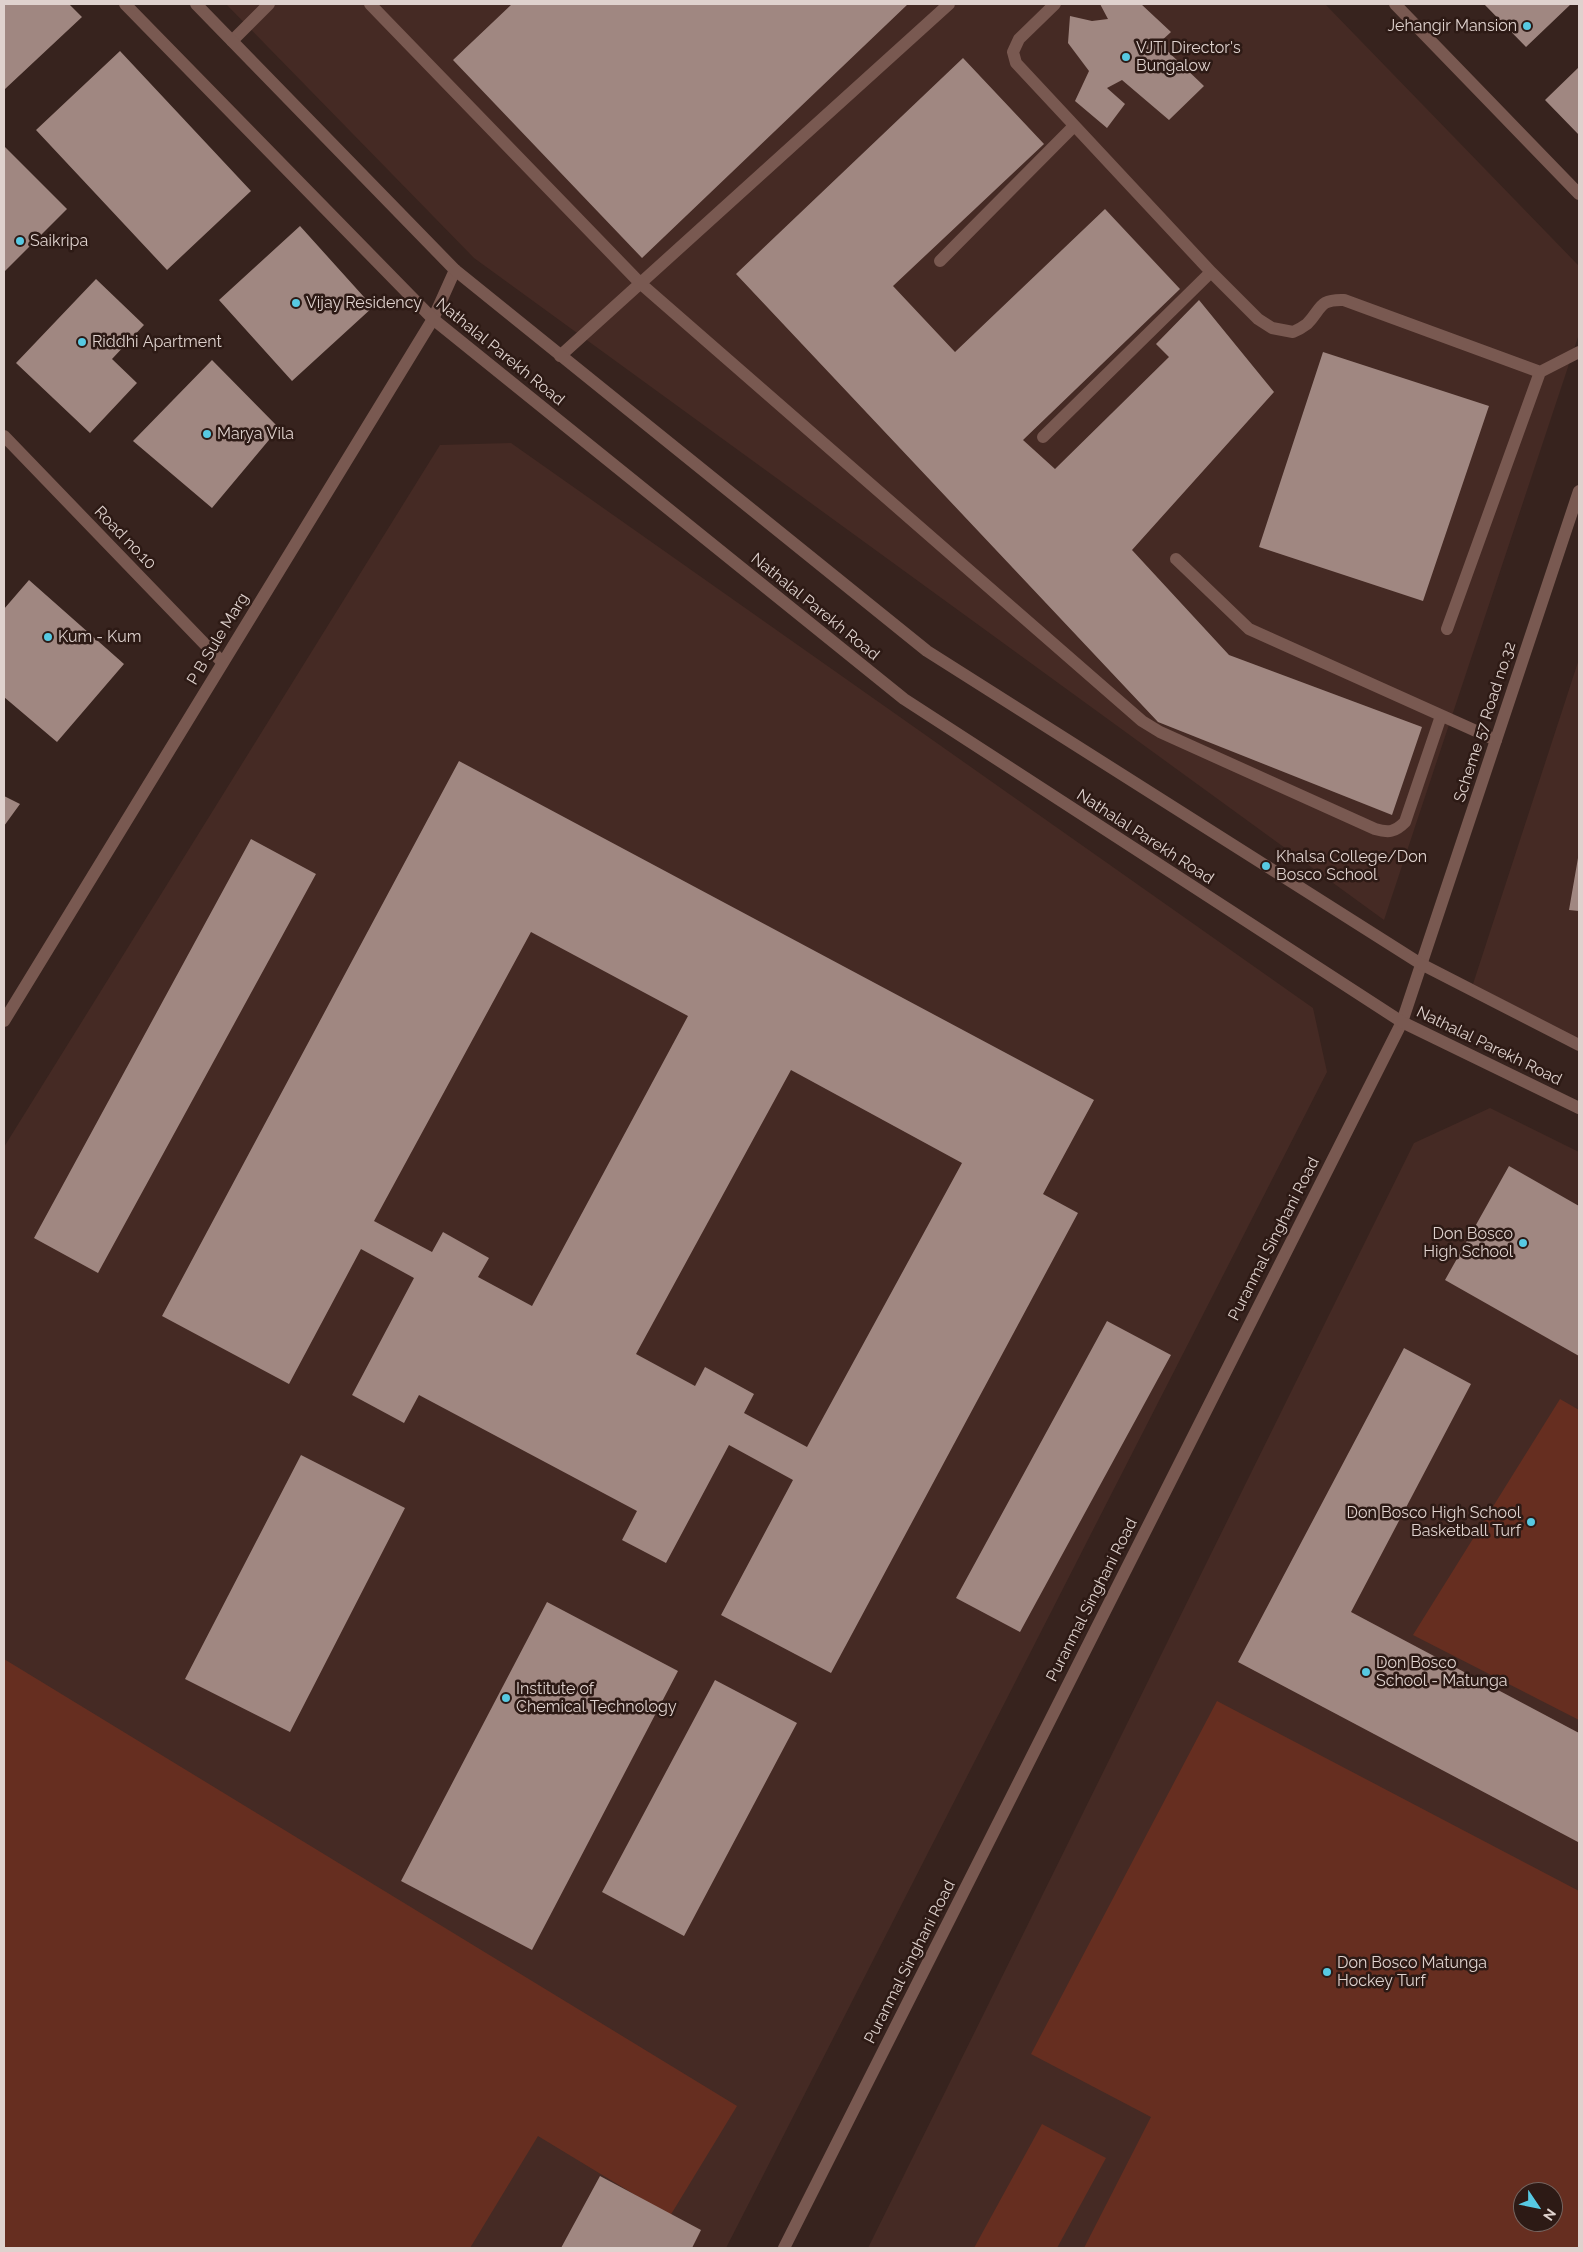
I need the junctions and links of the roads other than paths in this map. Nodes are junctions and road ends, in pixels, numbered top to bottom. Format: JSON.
{"nodes":[{"id":1,"x":125,"y":4,"type":"edge"},
{"id":2,"x":196,"y":4,"type":"edge"},
{"id":3,"x":269,"y":4,"type":"edge"},
{"id":4,"x":370,"y":4,"type":"edge"},
{"id":5,"x":949,"y":4,"type":"edge"},
{"id":6,"x":1055,"y":4,"type":"edge"},
{"id":7,"x":1395,"y":4,"type":"edge"},
{"id":8,"x":232,"y":41,"type":"junction"},
{"id":9,"x":1074,"y":126,"type":"junction"},
{"id":10,"x":1579,"y":194,"type":"edge"},
{"id":11,"x":940,"y":261,"type":"dead end"},
{"id":12,"x":455,"y":270,"type":"junction"},
{"id":13,"x":1211,"y":272,"type":"junction"},
{"id":14,"x":640,"y":283,"type":"junction"},
{"id":15,"x":432,"y":319,"type":"junction"},
{"id":16,"x":1579,"y":352,"type":"edge"},
{"id":17,"x":560,"y":356,"type":"junction"},
{"id":18,"x":1540,"y":372,"type":"junction"},
{"id":19,"x":4,"y":436,"type":"edge"},
{"id":20,"x":1043,"y":437,"type":"dead end"},
{"id":21,"x":1579,"y":491,"type":"edge"},
{"id":22,"x":1176,"y":559,"type":"dead end"},
{"id":23,"x":1447,"y":629,"type":"dead end"},
{"id":24,"x":223,"y":663,"type":"junction"},
{"id":25,"x":1441,"y":716,"type":"junction"},
{"id":26,"x":1496,"y":740,"type":"junction"},
{"id":27,"x":1421,"y":964,"type":"junction"},
{"id":28,"x":4,"y":1021,"type":"edge"},
{"id":29,"x":1402,"y":1022,"type":"junction"},
{"id":30,"x":1579,"y":1044,"type":"edge"},
{"id":31,"x":1579,"y":1108,"type":"edge"},
{"id":32,"x":784,"y":2248,"type":"edge"}],
"edges":[{"from":1,"to":15,"type":"street","name":"Nathalal Parekh Road"},
{"from":2,"to":8,"type":"street"},
{"from":3,"to":8,"type":"street"},
{"from":4,"to":14,"type":"street"},
{"from":5,"to":14,"type":"street"},
{"from":6,"to":9,"type":"street"},
{"from":7,"to":10,"type":"street"},
{"from":8,"to":12,"type":"street"},
{"from":9,"to":11,"type":"street"},
{"from":9,"to":13,"type":"street"},
{"from":12,"to":15,"type":"street","name":"P B Sule Marg"},
{"from":12,"to":17,"type":"street"},
{"from":13,"to":18,"type":"street"},
{"from":13,"to":20,"type":"street"},
{"from":14,"to":17,"type":"street"},
{"from":14,"to":25,"type":"street"},
{"from":15,"to":24,"type":"street","name":"P B Sule Marg"},
{"from":15,"to":29,"type":"street","name":"Nathalal Parekh Road"},
{"from":16,"to":18,"type":"street"},
{"from":17,"to":27,"type":"street"},
{"from":18,"to":23,"type":"street"},
{"from":19,"to":24,"type":"street","name":"Road no.10"},
{"from":21,"to":26,"type":"street","name":"Scheme 57 Road no.32"},
{"from":22,"to":25,"type":"street"},
{"from":24,"to":28,"type":"street","name":"P B Sule Marg"},
{"from":25,"to":26,"type":"street"},
{"from":26,"to":27,"type":"street","name":"Scheme 57 Road no.32"},
{"from":27,"to":29,"type":"street","name":"Puranmal Singhani Road"},
{"from":27,"to":30,"type":"street"},
{"from":29,"to":31,"type":"street","name":"Nathalal Parekh Road"},
{"from":29,"to":32,"type":"street","name":"Puranmal Singhani Road"}]}
